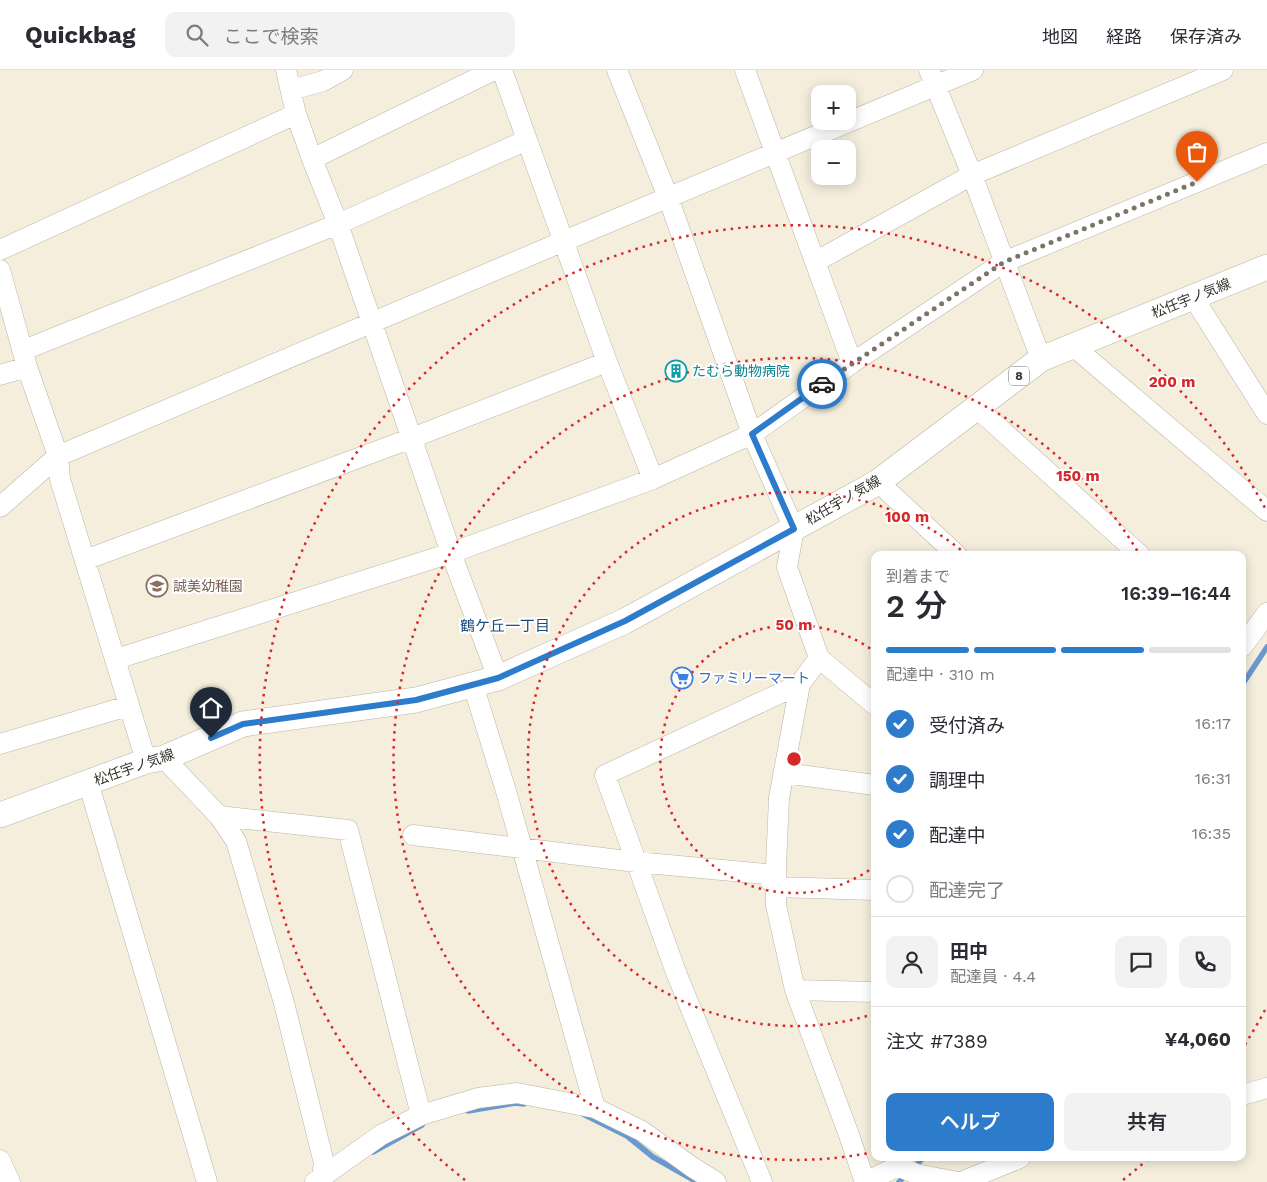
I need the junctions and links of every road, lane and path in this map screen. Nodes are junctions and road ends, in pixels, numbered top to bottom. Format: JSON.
{"nodes":[{"id":1,"x":286,"y":70,"type":"edge"},
{"id":2,"x":343,"y":70,"type":"edge"},
{"id":3,"x":494,"y":70,"type":"edge"},
{"id":4,"x":502,"y":70,"type":"edge"},
{"id":5,"x":617,"y":70,"type":"edge"},
{"id":6,"x":745,"y":70,"type":"edge"},
{"id":7,"x":974,"y":70,"type":"edge"},
{"id":8,"x":1223,"y":70,"type":"edge"},
{"id":9,"x":933,"y":78,"type":"edge"},
{"id":10,"x":291,"y":90,"type":"junction"},
{"id":11,"x":296,"y":114,"type":"junction"},
{"id":12,"x":527,"y":140,"type":"junction"},
{"id":13,"x":776,"y":152,"type":"junction"},
{"id":14,"x":1267,"y":152,"type":"edge"},
{"id":15,"x":312,"y":159,"type":"junction"},
{"id":16,"x":972,"y":175,"type":"junction"},
{"id":17,"x":668,"y":197,"type":"junction"},
{"id":18,"x":338,"y":224,"type":"junction"},
{"id":19,"x":564,"y":241,"type":"junction"},
{"id":20,"x":0,"y":250,"type":"edge"},
{"id":21,"x":815,"y":262,"type":"junction"},
{"id":22,"x":1004,"y":262,"type":"junction"},
{"id":23,"x":1267,"y":267,"type":"edge"},
{"id":24,"x":0,"y":270,"type":"edge"},
{"id":25,"x":1194,"y":297,"type":"junction"},
{"id":26,"x":371,"y":324,"type":"junction"},
{"id":27,"x":1073,"y":346,"type":"junction"},
{"id":28,"x":26,"y":359,"type":"junction"},
{"id":29,"x":1041,"y":360,"type":"junction"},
{"id":30,"x":607,"y":362,"type":"junction"},
{"id":31,"x":852,"y":362,"type":"junction"},
{"id":32,"x":0,"y":375,"type":"edge"},
{"id":33,"x":977,"y":408,"type":"junction"},
{"id":34,"x":1267,"y":414,"type":"edge"},
{"id":35,"x":752,"y":434,"type":"junction"},
{"id":36,"x":412,"y":438,"type":"junction"},
{"id":37,"x":58,"y":456,"type":"junction"},
{"id":38,"x":653,"y":479,"type":"junction"},
{"id":39,"x":878,"y":482,"type":"junction"},
{"id":40,"x":0,"y":507,"type":"edge"},
{"id":41,"x":1267,"y":511,"type":"edge"},
{"id":42,"x":794,"y":529,"type":"junction"},
{"id":43,"x":953,"y":551,"type":"edge"},
{"id":44,"x":1136,"y":551,"type":"edge"},
{"id":45,"x":451,"y":553,"type":"junction"},
{"id":46,"x":85,"y":560,"type":"junction"},
{"id":47,"x":1267,"y":612,"type":"edge"},
{"id":48,"x":1246,"y":643,"type":"edge"},
{"id":49,"x":116,"y":658,"type":"junction"},
{"id":50,"x":819,"y":658,"type":"junction"},
{"id":51,"x":498,"y":678,"type":"junction"},
{"id":52,"x":800,"y":684,"type":"junction"},
{"id":53,"x":473,"y":685,"type":"junction"},
{"id":54,"x":871,"y":702,"type":"edge"},
{"id":55,"x":128,"y":706,"type":"junction"},
{"id":56,"x":0,"y":744,"type":"edge"},
{"id":57,"x":155,"y":760,"type":"junction"},
{"id":58,"x":784,"y":773,"type":"junction"},
{"id":59,"x":88,"y":782,"type":"junction"},
{"id":60,"x":871,"y":784,"type":"edge"},
{"id":61,"x":0,"y":814,"type":"edge"},
{"id":62,"x":219,"y":816,"type":"junction"},
{"id":63,"x":413,"y":835,"type":"dead end"},
{"id":64,"x":523,"y":848,"type":"junction"},
{"id":65,"x":636,"y":862,"type":"junction"},
{"id":66,"x":776,"y":887,"type":"junction"},
{"id":67,"x":871,"y":890,"type":"edge"},
{"id":68,"x":795,"y":990,"type":"junction"},
{"id":69,"x":871,"y":992,"type":"edge"},
{"id":70,"x":1267,"y":1088,"type":"edge"},
{"id":71,"x":1246,"y":1094,"type":"edge"},
{"id":72,"x":595,"y":1108,"type":"junction"},
{"id":73,"x":420,"y":1115,"type":"junction"},
{"id":74,"x":1012,"y":1161,"type":"edge"},
{"id":75,"x":913,"y":1171,"type":"edge"},
{"id":76,"x":319,"y":1180,"type":"edge"},
{"id":77,"x":207,"y":1182,"type":"edge"},
{"id":78,"x":716,"y":1182,"type":"edge"},
{"id":79,"x":762,"y":1182,"type":"edge"},
{"id":80,"x":865,"y":1182,"type":"edge"},
{"id":81,"x":960,"y":1182,"type":"edge"}],
"edges":[{"from":1,"to":10,"type":"street"},
{"from":2,"to":10,"type":"street"},
{"from":3,"to":15,"type":"street"},
{"from":4,"to":12,"type":"street"},
{"from":5,"to":17,"type":"street"},
{"from":6,"to":13,"type":"street"},
{"from":7,"to":9,"type":"street"},
{"from":8,"to":16,"type":"street"},
{"from":9,"to":13,"type":"street"},
{"from":9,"to":16,"type":"street"},
{"from":10,"to":11,"type":"street"},
{"from":11,"to":15,"type":"street"},
{"from":11,"to":20,"type":"street"},
{"from":12,"to":18,"type":"street"},
{"from":12,"to":19,"type":"street"},
{"from":13,"to":17,"type":"street"},
{"from":13,"to":21,"type":"street"},
{"from":14,"to":22,"type":"street"},
{"from":15,"to":18,"type":"street"},
{"from":16,"to":21,"type":"street"},
{"from":16,"to":22,"type":"street"},
{"from":17,"to":19,"type":"street"},
{"from":17,"to":35,"type":"street"},
{"from":18,"to":26,"type":"street"},
{"from":18,"to":28,"type":"street"},
{"from":19,"to":26,"type":"street"},
{"from":19,"to":30,"type":"street"},
{"from":21,"to":31,"type":"street"},
{"from":22,"to":29,"type":"street"},
{"from":22,"to":31,"type":"street"},
{"from":23,"to":25,"type":"main road","name":"松任宇ノ気線","number":"8"},
{"from":24,"to":28,"type":"street"},
{"from":25,"to":27,"type":"main road","name":"松任宇ノ気線","number":"8"},
{"from":25,"to":34,"type":"street"},
{"from":26,"to":36,"type":"street"},
{"from":26,"to":37,"type":"street"},
{"from":27,"to":29,"type":"main road","name":"松任宇ノ気線","number":"8"},
{"from":27,"to":41,"type":"street"},
{"from":28,"to":32,"type":"street"},
{"from":28,"to":37,"type":"street"},
{"from":29,"to":33,"type":"main road","name":"松任宇ノ気線","number":"8"},
{"from":30,"to":36,"type":"street"},
{"from":30,"to":38,"type":"street"},
{"from":31,"to":35,"type":"street"},
{"from":33,"to":39,"type":"main road","name":"松任宇ノ気線","number":"8"},
{"from":33,"to":44,"type":"street"},
{"from":35,"to":38,"type":"street"},
{"from":35,"to":42,"type":"street"},
{"from":36,"to":45,"type":"street"},
{"from":36,"to":46,"type":"street"},
{"from":37,"to":40,"type":"street"},
{"from":37,"to":46,"type":"street"},
{"from":38,"to":45,"type":"street"},
{"from":39,"to":42,"type":"main road","name":"松任宇ノ気線","number":"8"},
{"from":39,"to":43,"type":"street"},
{"from":42,"to":50,"type":"street"},
{"from":42,"to":51,"type":"main road","name":"松任宇ノ気線","number":"8"},
{"from":45,"to":49,"type":"street"},
{"from":45,"to":51,"type":"street"},
{"from":46,"to":49,"type":"street"},
{"from":47,"to":48,"type":"street"},
{"from":49,"to":55,"type":"street"},
{"from":50,"to":52,"type":"street"},
{"from":50,"to":54,"type":"street"},
{"from":51,"to":53,"type":"main road","name":"松任宇ノ気線","number":"8"},
{"from":52,"to":58,"type":"street"},
{"from":52,"to":65,"type":"street"},
{"from":53,"to":57,"type":"main road","name":"松任宇ノ気線","number":"8"},
{"from":53,"to":64,"type":"street"},
{"from":55,"to":56,"type":"street"},
{"from":55,"to":57,"type":"street"},
{"from":57,"to":59,"type":"main road","name":"松任宇ノ気線","number":"8"},
{"from":57,"to":62,"type":"street"},
{"from":58,"to":60,"type":"street"},
{"from":58,"to":66,"type":"street"},
{"from":59,"to":61,"type":"main road","name":"松任宇ノ気線","number":"8"},
{"from":59,"to":77,"type":"street"},
{"from":62,"to":73,"type":"street"},
{"from":62,"to":76,"type":"street"},
{"from":63,"to":64,"type":"street"},
{"from":64,"to":65,"type":"street"},
{"from":64,"to":72,"type":"street"},
{"from":65,"to":66,"type":"street"},
{"from":65,"to":79,"type":"street"},
{"from":66,"to":67,"type":"street"},
{"from":66,"to":68,"type":"street"},
{"from":68,"to":69,"type":"street"},
{"from":68,"to":80,"type":"street"},
{"from":70,"to":71,"type":"street"},
{"from":72,"to":73,"type":"street"},
{"from":72,"to":78,"type":"street"},
{"from":73,"to":76,"type":"street"},
{"from":74,"to":81,"type":"street"},
{"from":75,"to":80,"type":"street"},
{"from":75,"to":81,"type":"street"}]}
